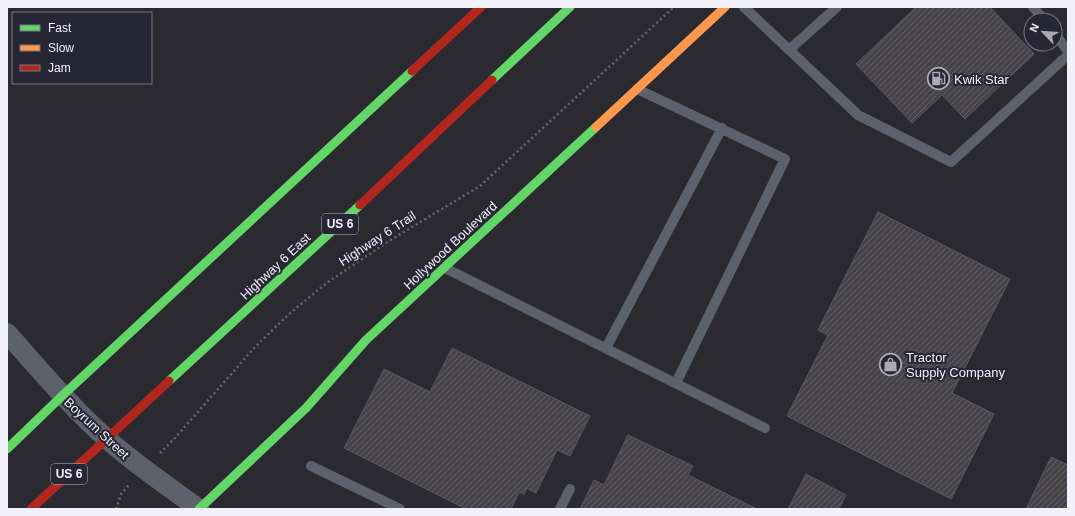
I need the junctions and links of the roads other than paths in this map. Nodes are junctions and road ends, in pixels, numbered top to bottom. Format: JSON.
{"nodes":[{"id":1,"x":481,"y":7,"type":"edge"},
{"id":2,"x":570,"y":7,"type":"edge"},
{"id":3,"x":725,"y":7,"type":"edge"},
{"id":4,"x":744,"y":7,"type":"edge"},
{"id":5,"x":837,"y":7,"type":"edge"},
{"id":6,"x":789,"y":50,"type":"junction"},
{"id":7,"x":1068,"y":55,"type":"edge"},
{"id":8,"x":637,"y":89,"type":"junction"},
{"id":9,"x":722,"y":128,"type":"junction"},
{"id":10,"x":445,"y":268,"type":"junction"},
{"id":11,"x":7,"y":333,"type":"edge"},
{"id":12,"x":606,"y":348,"type":"junction"},
{"id":13,"x":676,"y":383,"type":"junction"},
{"id":14,"x":63,"y":395,"type":"junction"},
{"id":15,"x":765,"y":428,"type":"dead end"},
{"id":16,"x":107,"y":438,"type":"junction"},
{"id":17,"x":7,"y":449,"type":"edge"},
{"id":18,"x":311,"y":466,"type":"dead end"},
{"id":19,"x":570,"y":489,"type":"dead end"},
{"id":20,"x":31,"y":509,"type":"edge"},
{"id":21,"x":199,"y":509,"type":"edge"},
{"id":22,"x":400,"y":509,"type":"edge"},
{"id":23,"x":560,"y":509,"type":"edge"}],
"edges":[{"from":1,"to":14,"type":"main road"},
{"from":2,"to":16,"type":"main road","name":"Highway 6 East","number":"US 6"},
{"from":3,"to":8,"type":"main road","name":"Hollywood Boulevard"},
{"from":4,"to":6,"type":"lane"},
{"from":5,"to":6,"type":"lane"},
{"from":6,"to":7,"type":"lane"},
{"from":8,"to":9,"type":"lane"},
{"from":8,"to":10,"type":"main road","name":"Hollywood Boulevard"},
{"from":9,"to":12,"type":"lane"},
{"from":9,"to":13,"type":"lane"},
{"from":10,"to":12,"type":"lane"},
{"from":10,"to":21,"type":"main road","name":"Hollywood Boulevard"},
{"from":11,"to":14,"type":"street","name":"Boyrum Street"},
{"from":12,"to":13,"type":"lane"},
{"from":13,"to":15,"type":"lane"},
{"from":14,"to":16,"type":"street","name":"Boyrum Street"},
{"from":14,"to":17,"type":"main road"},
{"from":16,"to":20,"type":"main road","name":"Highway 6 East","number":"US 6"},
{"from":16,"to":21,"type":"street","name":"Boyrum Street"},
{"from":18,"to":22,"type":"lane"},
{"from":19,"to":23,"type":"lane"}]}
